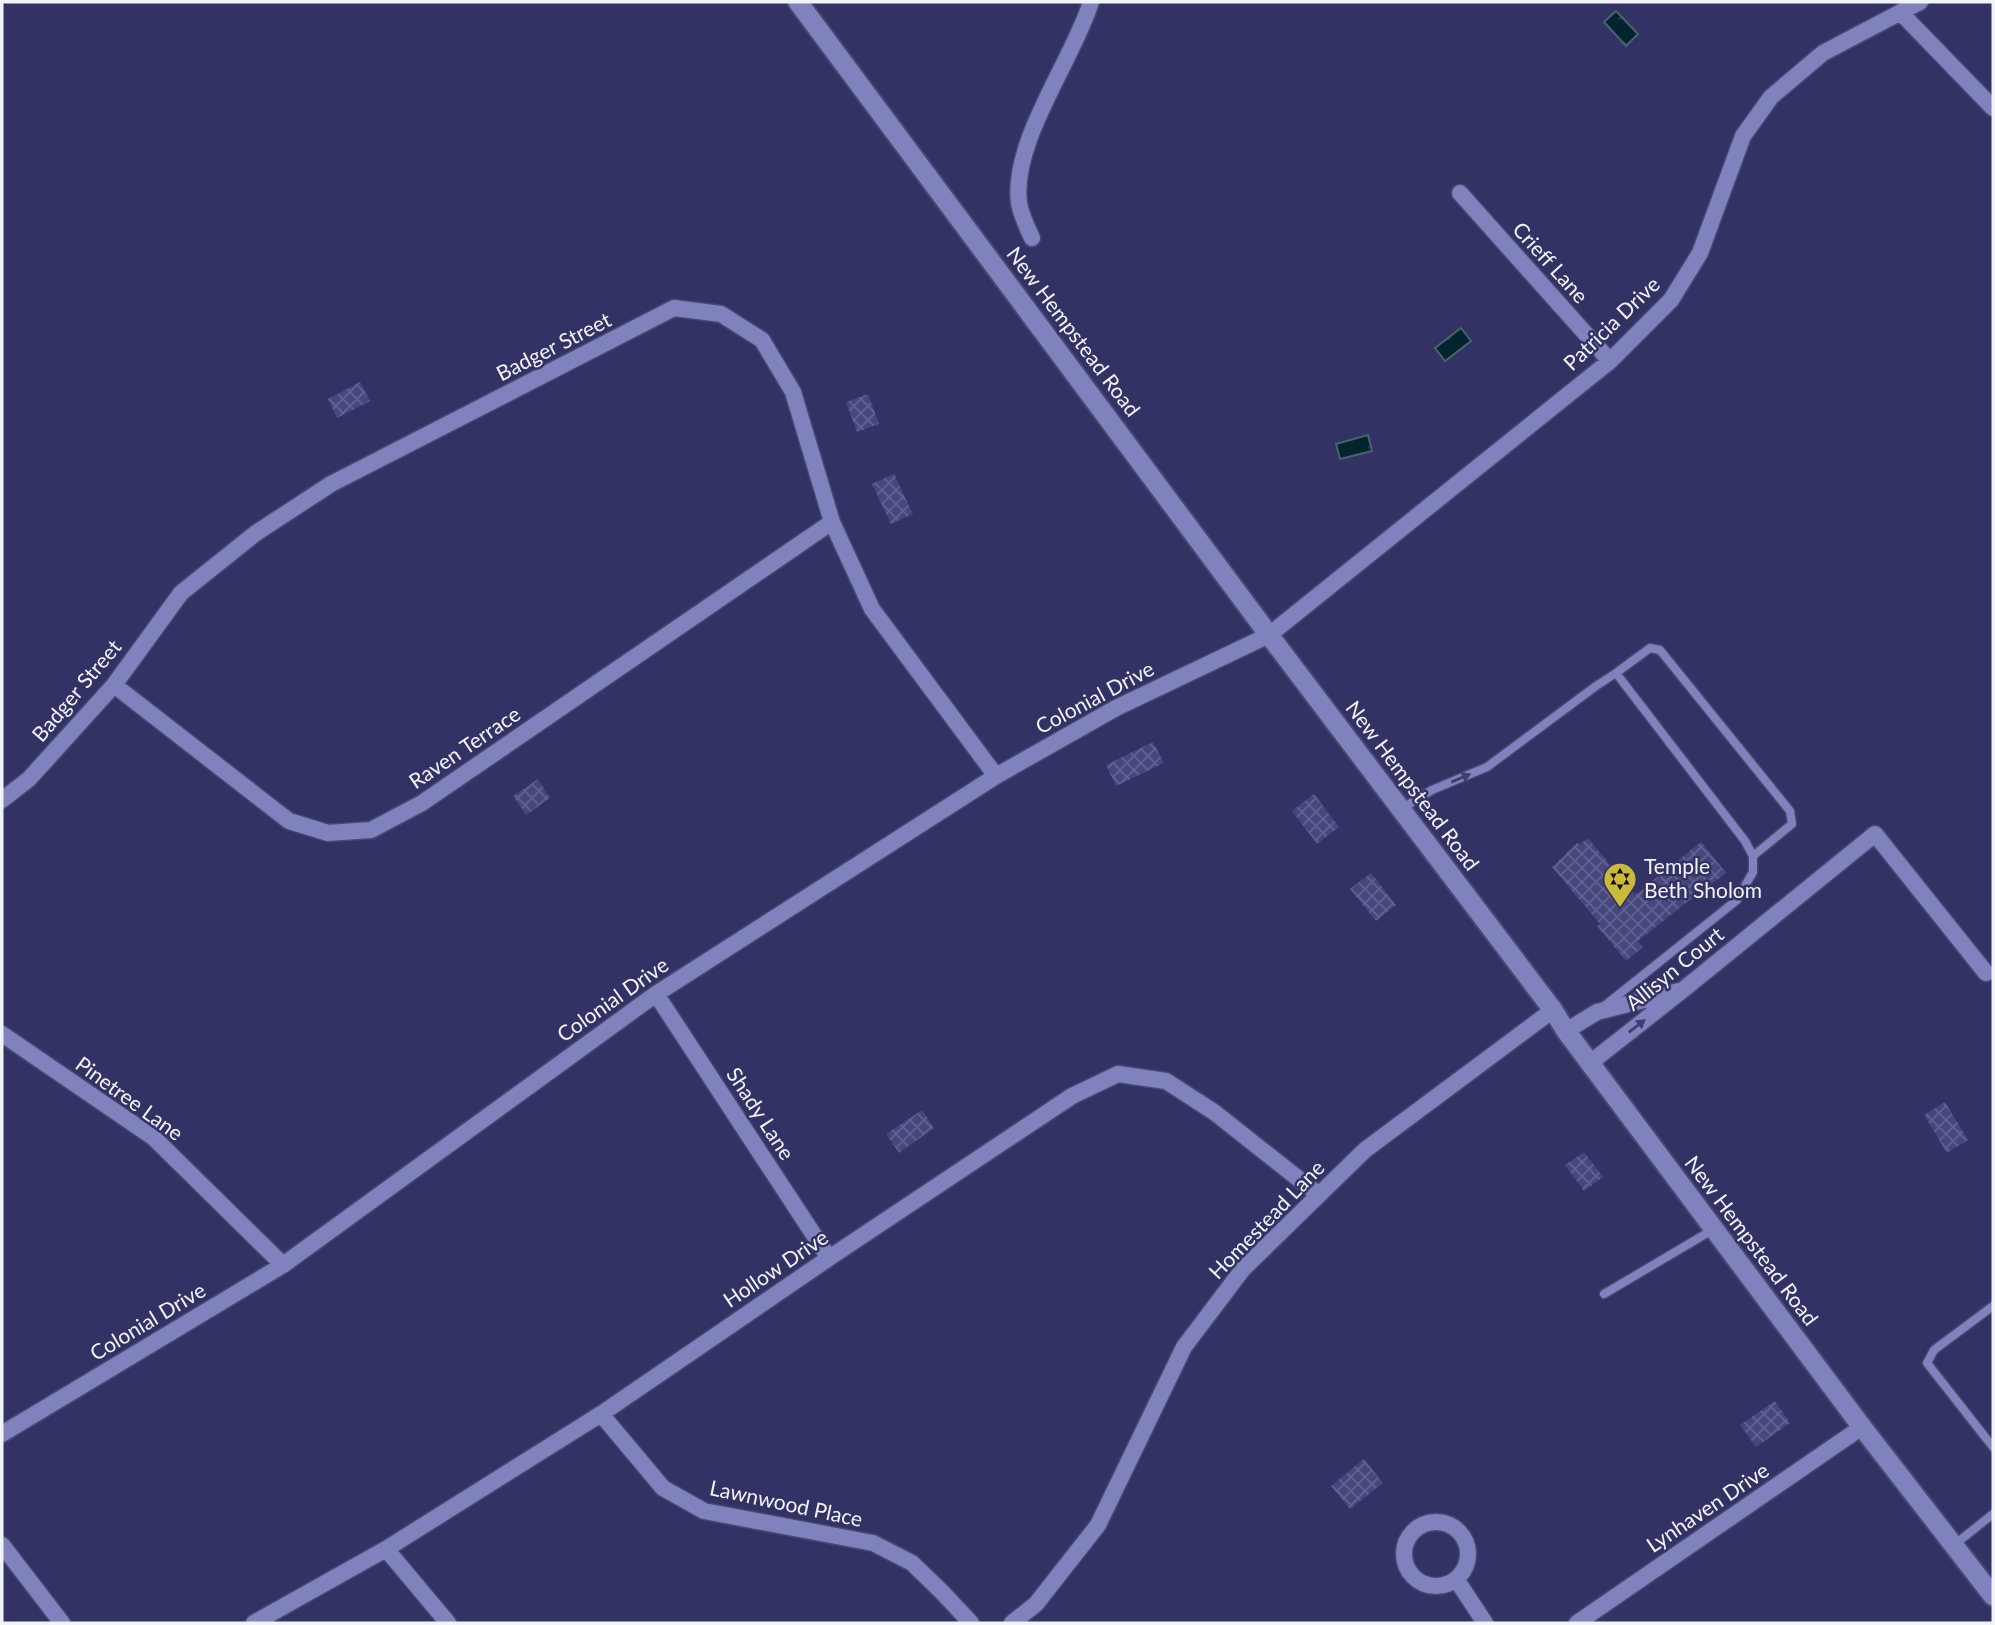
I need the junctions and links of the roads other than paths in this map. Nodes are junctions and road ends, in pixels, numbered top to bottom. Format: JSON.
{"nodes":[{"id":1,"x":798,"y":2,"type":"edge"},
{"id":2,"x":1091,"y":2,"type":"edge"},
{"id":3,"x":1920,"y":2,"type":"edge"},
{"id":4,"x":1901,"y":13,"type":"junction"},
{"id":5,"x":1993,"y":108,"type":"edge"},
{"id":6,"x":1460,"y":192,"type":"dead end"},
{"id":7,"x":1032,"y":238,"type":"dead end"},
{"id":8,"x":1610,"y":361,"type":"junction"},
{"id":9,"x":832,"y":522,"type":"junction"},
{"id":10,"x":1269,"y":635,"type":"junction"},
{"id":11,"x":1616,"y":673,"type":"junction"},
{"id":12,"x":114,"y":685,"type":"junction"},
{"id":13,"x":996,"y":776,"type":"junction"},
{"id":14,"x":2,"y":800,"type":"edge"},
{"id":15,"x":1401,"y":809,"type":"junction"},
{"id":16,"x":1754,"y":856,"type":"junction"},
{"id":17,"x":1986,"y":973,"type":"dead end"},
{"id":18,"x":1684,"y":989,"type":"junction"},
{"id":19,"x":656,"y":994,"type":"junction"},
{"id":20,"x":1553,"y":1010,"type":"junction"},
{"id":21,"x":1597,"y":1012,"type":"junction"},
{"id":22,"x":1566,"y":1031,"type":"junction"},
{"id":23,"x":2,"y":1034,"type":"edge"},
{"id":24,"x":1590,"y":1063,"type":"junction"},
{"id":25,"x":1319,"y":1195,"type":"junction"},
{"id":26,"x":1714,"y":1229,"type":"junction"},
{"id":27,"x":829,"y":1258,"type":"junction"},
{"id":28,"x":283,"y":1265,"type":"junction"},
{"id":29,"x":1604,"y":1294,"type":"dead end"},
{"id":30,"x":1993,"y":1306,"type":"edge"},
{"id":31,"x":601,"y":1414,"type":"junction"},
{"id":32,"x":1862,"y":1427,"type":"junction"},
{"id":33,"x":2,"y":1434,"type":"edge"},
{"id":34,"x":1993,"y":1447,"type":"edge"},
{"id":35,"x":1993,"y":1514,"type":"edge"},
{"id":36,"x":2,"y":1545,"type":"edge"},
{"id":37,"x":1954,"y":1545,"type":"junction"},
{"id":38,"x":386,"y":1549,"type":"junction"},
{"id":39,"x":1456,"y":1579,"type":"junction"},
{"id":40,"x":1993,"y":1596,"type":"edge"},
{"id":41,"x":62,"y":1623,"type":"edge"},
{"id":42,"x":254,"y":1623,"type":"edge"},
{"id":43,"x":447,"y":1623,"type":"edge"},
{"id":44,"x":971,"y":1623,"type":"edge"},
{"id":45,"x":1012,"y":1623,"type":"edge"},
{"id":46,"x":1485,"y":1623,"type":"edge"},
{"id":47,"x":1577,"y":1623,"type":"edge"}],
"edges":[{"from":1,"to":10,"type":"street","name":"New Hempstead Road"},
{"from":2,"to":7,"type":"street"},
{"from":3,"to":4,"type":"street","name":"Patricia Drive"},
{"from":4,"to":5,"type":"street"},
{"from":4,"to":8,"type":"street","name":"Patricia Drive"},
{"from":6,"to":8,"type":"street","name":"Crieff Lane"},
{"from":8,"to":10,"type":"street","name":"Patricia Drive"},
{"from":9,"to":12,"type":"street","name":"Raven Terrace"},
{"from":9,"to":12,"type":"street","name":"Badger Street"},
{"from":9,"to":13,"type":"street","name":"Badger Street"},
{"from":10,"to":13,"type":"street","name":"Colonial Drive"},
{"from":10,"to":15,"type":"street","name":"New Hempstead Road"},
{"from":15,"to":11,"type":"lane","one_way":true},
{"from":11,"to":16,"type":"lane"},
{"from":11,"to":16,"type":"lane"},
{"from":12,"to":14,"type":"street","name":"Badger Street"},
{"from":13,"to":19,"type":"street","name":"Colonial Drive"},
{"from":15,"to":20,"type":"street","name":"New Hempstead Road"},
{"from":16,"to":21,"type":"lane"},
{"from":17,"to":18,"type":"street","name":"Allisyn Court"},
{"from":18,"to":21,"type":"street"},
{"from":24,"to":18,"type":"street","name":"Allisyn Court","one_way":true},
{"from":19,"to":27,"type":"street","name":"Shady Lane"},
{"from":19,"to":28,"type":"street","name":"Colonial Drive"},
{"from":20,"to":22,"type":"street","name":"New Hempstead Road"},
{"from":20,"to":25,"type":"street","name":"Homestead Lane"},
{"from":21,"to":22,"type":"street"},
{"from":22,"to":24,"type":"street","name":"New Hempstead Road"},
{"from":23,"to":28,"type":"street","name":"Pinetree Lane"},
{"from":24,"to":26,"type":"street","name":"New Hempstead Road"},
{"from":25,"to":27,"type":"street","name":"Hollow Drive"},
{"from":25,"to":45,"type":"street","name":"Homestead Lane"},
{"from":26,"to":29,"type":"lane"},
{"from":26,"to":32,"type":"street","name":"New Hempstead Road"},
{"from":27,"to":31,"type":"street","name":"Hollow Drive"},
{"from":28,"to":33,"type":"street","name":"Colonial Drive"},
{"from":30,"to":34,"type":"lane"},
{"from":31,"to":38,"type":"street","name":"Hollow Drive"},
{"from":31,"to":44,"type":"street","name":"Lawnwood Place"},
{"from":32,"to":37,"type":"street","name":"New Hempstead Road"},
{"from":32,"to":47,"type":"street","name":"Lynhaven Drive"},
{"from":35,"to":37,"type":"lane"},
{"from":36,"to":41,"type":"street"},
{"from":37,"to":40,"type":"street","name":"New Hempstead Road"},
{"from":38,"to":42,"type":"street","name":"Hollow Drive"},
{"from":38,"to":43,"type":"street"},
{"from":39,"to":39,"type":"street"},
{"from":39,"to":46,"type":"street"}]}
